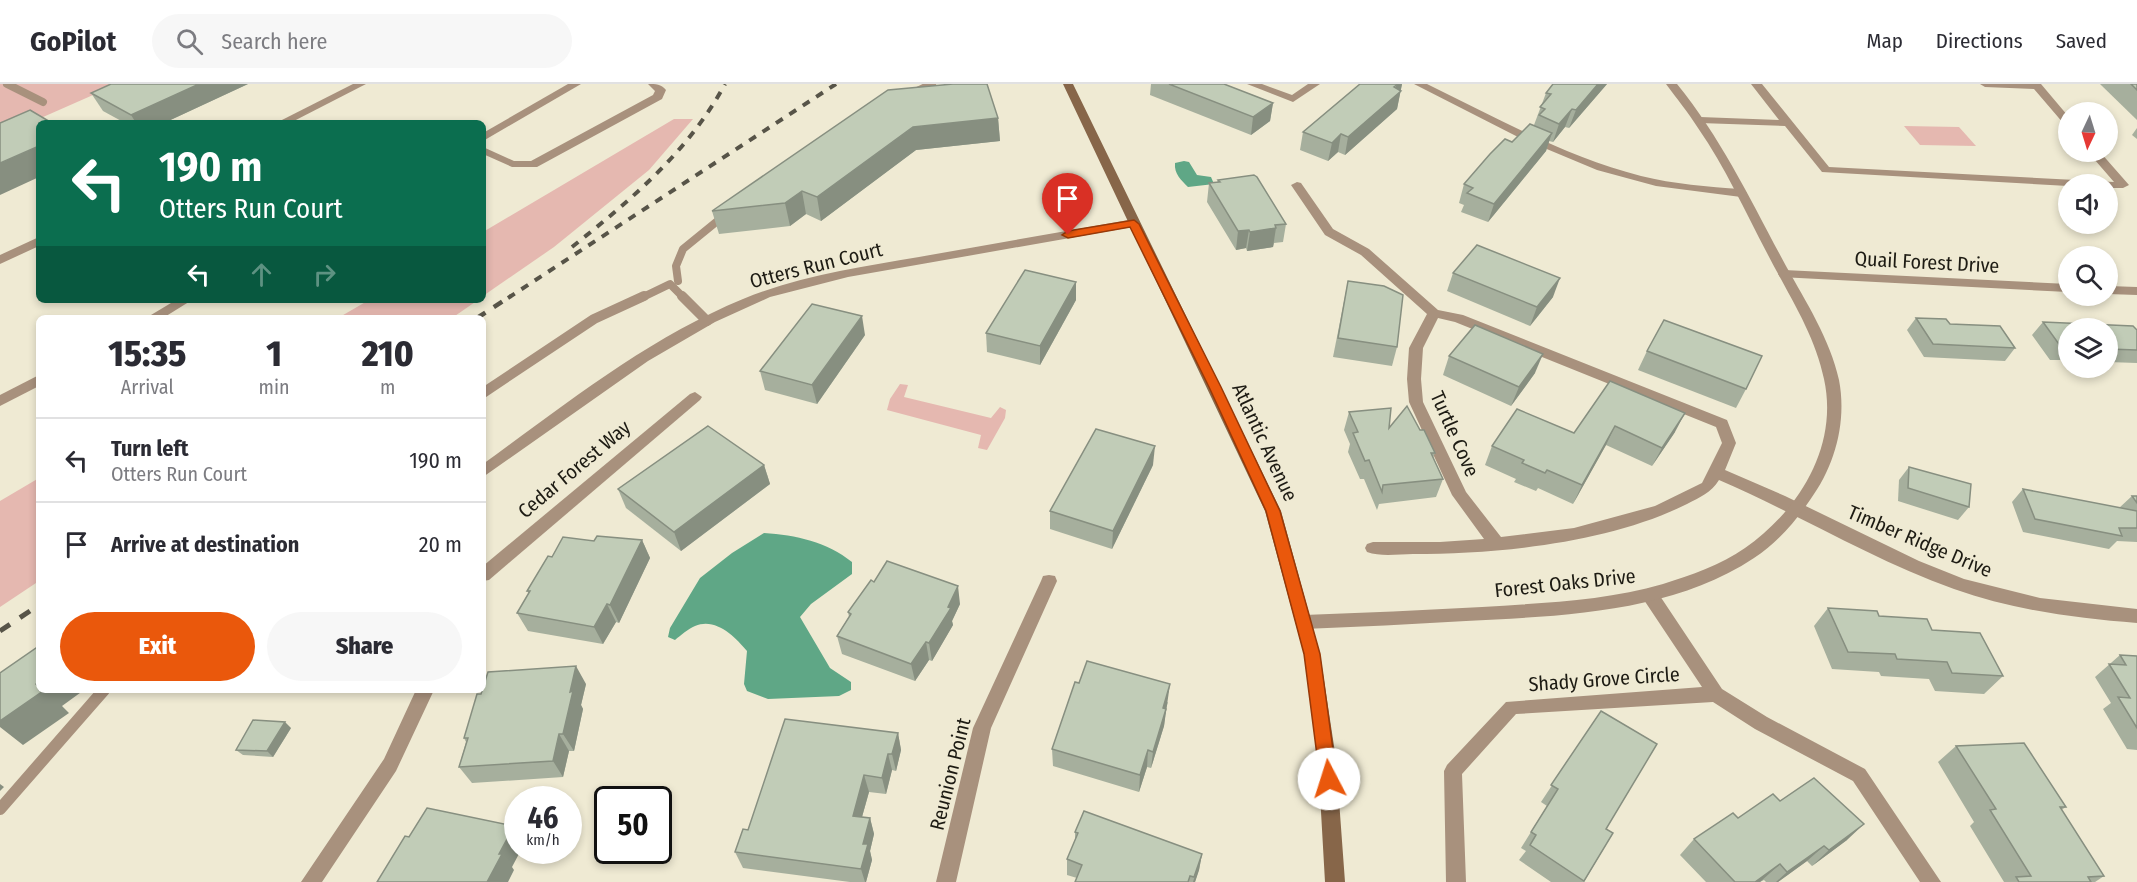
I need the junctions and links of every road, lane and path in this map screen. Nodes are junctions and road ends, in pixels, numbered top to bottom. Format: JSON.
{"nodes":[{"id":1,"x":7,"y":84,"type":"edge"},
{"id":2,"x":361,"y":84,"type":"edge"},
{"id":3,"x":576,"y":84,"type":"edge"},
{"id":4,"x":652,"y":84,"type":"edge"},
{"id":5,"x":932,"y":84,"type":"edge"},
{"id":6,"x":1068,"y":84,"type":"edge"},
{"id":7,"x":1252,"y":84,"type":"edge"},
{"id":8,"x":1315,"y":84,"type":"edge"},
{"id":9,"x":1419,"y":84,"type":"edge"},
{"id":10,"x":1671,"y":84,"type":"edge"},
{"id":11,"x":1756,"y":84,"type":"edge"},
{"id":12,"x":1985,"y":84,"type":"edge"},
{"id":13,"x":899,"y":99,"type":"edge"},
{"id":14,"x":44,"y":102,"type":"dead end"},
{"id":15,"x":2058,"y":110,"type":"edge"},
{"id":16,"x":287,"y":120,"type":"edge"},
{"id":17,"x":1700,"y":120,"type":"junction"},
{"id":18,"x":1785,"y":123,"type":"junction"},
{"id":19,"x":486,"y":136,"type":"edge"},
{"id":20,"x":486,"y":151,"type":"edge"},
{"id":21,"x":2103,"y":162,"type":"edge"},
{"id":22,"x":2113,"y":174,"type":"edge"},
{"id":23,"x":2058,"y":182,"type":"edge"},
{"id":24,"x":1297,"y":185,"type":"dead end"},
{"id":25,"x":1741,"y":192,"type":"junction"},
{"id":26,"x":731,"y":211,"type":"edge"},
{"id":27,"x":1134,"y":224,"type":"junction"},
{"id":28,"x":36,"y":242,"type":"edge"},
{"id":29,"x":0,"y":260,"type":"edge"},
{"id":30,"x":1784,"y":274,"type":"junction"},
{"id":31,"x":678,"y":281,"type":"dead end"},
{"id":32,"x":2058,"y":288,"type":"edge"},
{"id":33,"x":2118,"y":290,"type":"edge"},
{"id":34,"x":2137,"y":291,"type":"edge"},
{"id":35,"x":180,"y":303,"type":"edge"},
{"id":36,"x":1434,"y":313,"type":"junction"},
{"id":37,"x":158,"y":315,"type":"edge"},
{"id":38,"x":707,"y":321,"type":"junction"},
{"id":39,"x":36,"y":382,"type":"edge"},
{"id":40,"x":486,"y":391,"type":"edge"},
{"id":41,"x":695,"y":397,"type":"dead end"},
{"id":42,"x":0,"y":401,"type":"edge"},
{"id":43,"x":486,"y":469,"type":"edge"},
{"id":44,"x":1716,"y":473,"type":"junction"},
{"id":45,"x":1798,"y":509,"type":"junction"},
{"id":46,"x":1497,"y":544,"type":"junction"},
{"id":47,"x":1373,"y":548,"type":"dead end"},
{"id":48,"x":486,"y":572,"type":"edge"},
{"id":49,"x":1049,"y":581,"type":"dead end"},
{"id":50,"x":1650,"y":595,"type":"junction"},
{"id":51,"x":2137,"y":616,"type":"edge"},
{"id":52,"x":1304,"y":622,"type":"junction"},
{"id":53,"x":101,"y":693,"type":"edge"},
{"id":54,"x":424,"y":693,"type":"edge"},
{"id":55,"x":1716,"y":694,"type":"junction"},
{"id":56,"x":0,"y":809,"type":"edge"},
{"id":57,"x":311,"y":882,"type":"edge"},
{"id":58,"x":946,"y":882,"type":"edge"},
{"id":59,"x":1335,"y":882,"type":"edge"},
{"id":60,"x":1456,"y":882,"type":"edge"},
{"id":61,"x":1931,"y":882,"type":"edge"}],
"edges":[{"from":1,"to":14,"type":"lane"},
{"from":2,"to":16,"type":"street"},
{"from":3,"to":19,"type":"street"},
{"from":4,"to":20,"type":"street"},
{"from":5,"to":13,"type":"lane"},
{"from":6,"to":27,"type":"main road","name":"Atlantic Avenue"},
{"from":7,"to":8,"type":"street"},
{"from":9,"to":25,"type":"street"},
{"from":10,"to":17,"type":"street","name":"Forest Oaks Drive"},
{"from":11,"to":18,"type":"street"},
{"from":12,"to":15,"type":"street"},
{"from":17,"to":18,"type":"street"},
{"from":17,"to":25,"type":"street","name":"Forest Oaks Drive"},
{"from":18,"to":23,"type":"street"},
{"from":21,"to":22,"type":"street"},
{"from":24,"to":36,"type":"street"},
{"from":25,"to":30,"type":"street","name":"Forest Oaks Drive"},
{"from":26,"to":31,"type":"lane"},
{"from":27,"to":38,"type":"street","name":"Otters Run Court"},
{"from":27,"to":52,"type":"main road","name":"Atlantic Avenue"},
{"from":28,"to":29,"type":"street"},
{"from":30,"to":32,"type":"street","name":"Quail Forest Drive"},
{"from":30,"to":45,"type":"street","name":"Forest Oaks Drive"},
{"from":33,"to":34,"type":"street"},
{"from":35,"to":37,"type":"street"},
{"from":36,"to":44,"type":"street"},
{"from":36,"to":46,"type":"street","name":"Turtle Cove"},
{"from":38,"to":40,"type":"lane"},
{"from":38,"to":43,"type":"street","name":"Otters Run Court"},
{"from":39,"to":42,"type":"street"},
{"from":41,"to":48,"type":"street","name":"Cedar Forest Way"},
{"from":44,"to":45,"type":"street"},
{"from":44,"to":46,"type":"street"},
{"from":45,"to":50,"type":"street","name":"Forest Oaks Drive"},
{"from":45,"to":51,"type":"street","name":"Timber Ridge Drive"},
{"from":46,"to":47,"type":"street"},
{"from":49,"to":58,"type":"street","name":"Reunion Point"},
{"from":50,"to":52,"type":"street","name":"Forest Oaks Drive"},
{"from":50,"to":55,"type":"street","name":"Shady Grove Circle"},
{"from":52,"to":59,"type":"main road","name":"Atlantic Avenue"},
{"from":53,"to":56,"type":"lane"},
{"from":54,"to":57,"type":"street"},
{"from":55,"to":60,"type":"street","name":"Shady Grove Circle"},
{"from":55,"to":61,"type":"street","name":"Shady Grove Circle"}]}
